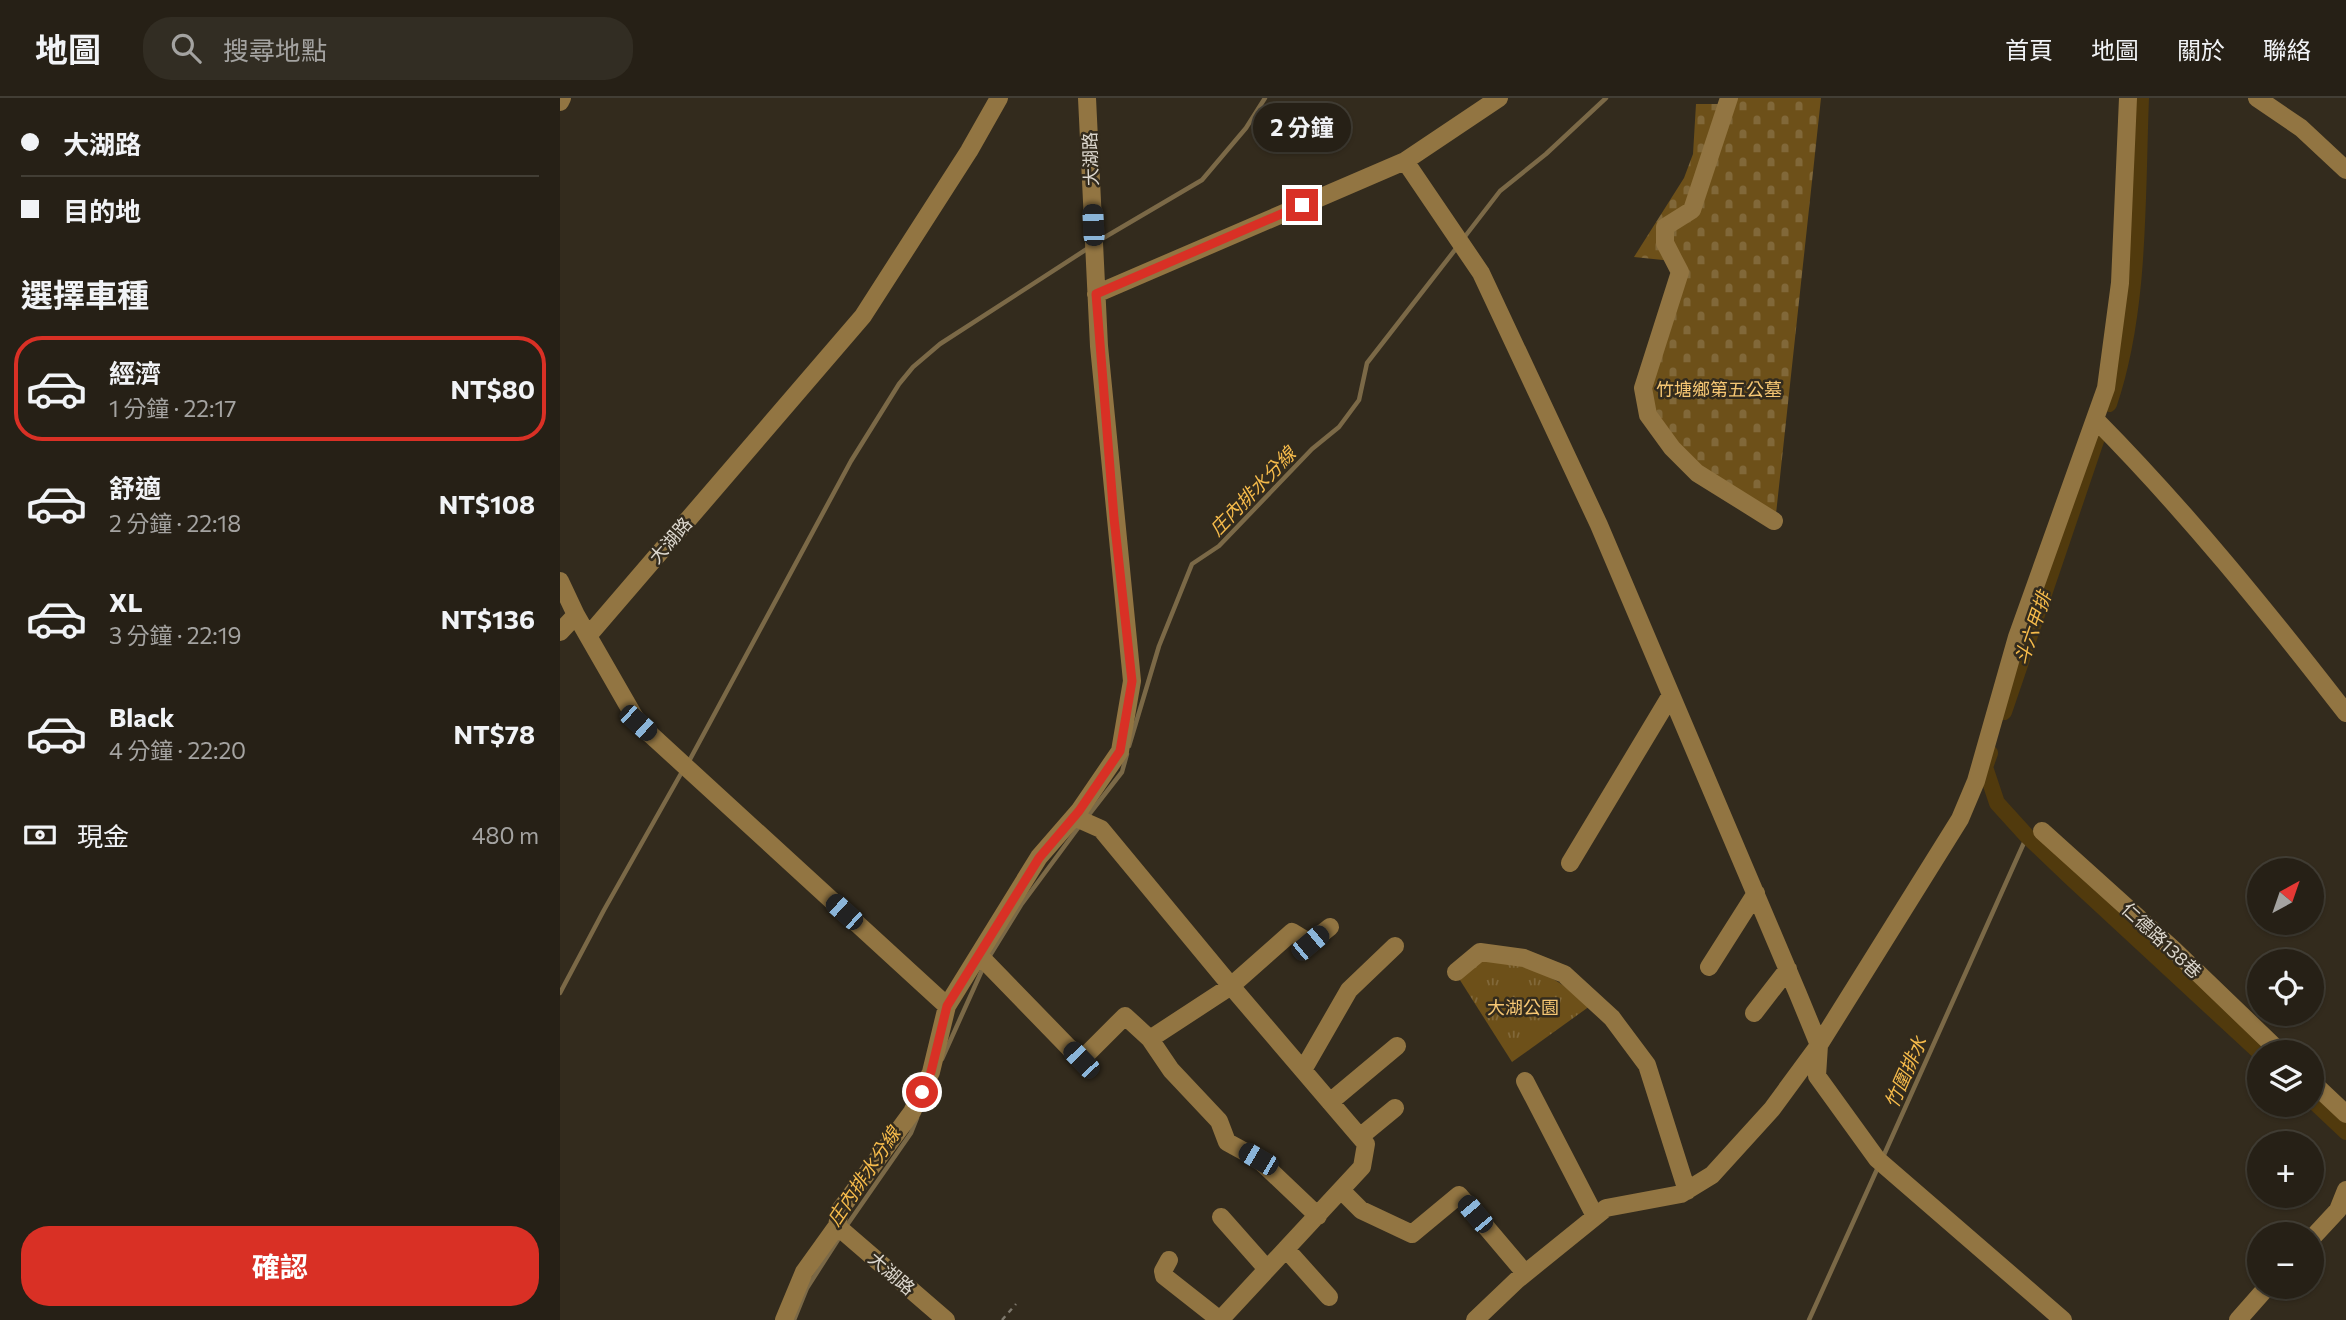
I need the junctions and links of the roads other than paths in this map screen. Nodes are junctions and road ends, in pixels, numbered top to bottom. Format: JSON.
{"nodes":[{"id":1,"x":999,"y":98,"type":"edge"},
{"id":2,"x":1087,"y":98,"type":"edge"},
{"id":3,"x":1499,"y":98,"type":"edge"},
{"id":4,"x":1729,"y":98,"type":"edge"},
{"id":5,"x":2128,"y":98,"type":"edge"},
{"id":6,"x":2258,"y":98,"type":"edge"},
{"id":7,"x":1405,"y":161,"type":"junction"},
{"id":8,"x":2346,"y":170,"type":"edge"},
{"id":9,"x":1096,"y":294,"type":"junction"},
{"id":10,"x":2095,"y":419,"type":"junction"},
{"id":11,"x":1774,"y":521,"type":"dead end"},
{"id":12,"x":560,"y":581,"type":"edge"},
{"id":13,"x":576,"y":615,"type":"junction"},
{"id":14,"x":560,"y":632,"type":"edge"},
{"id":15,"x":588,"y":636,"type":"junction"},
{"id":16,"x":1671,"y":695,"type":"junction"},
{"id":17,"x":2346,"y":713,"type":"edge"},
{"id":18,"x":1074,"y":817,"type":"junction"},
{"id":19,"x":2042,"y":831,"type":"dead end"},
{"id":20,"x":1570,"y":863,"type":"dead end"},
{"id":21,"x":1756,"y":893,"type":"junction"},
{"id":22,"x":1329,"y":927,"type":"dead end"},
{"id":23,"x":1395,"y":946,"type":"dead end"},
{"id":24,"x":979,"y":955,"type":"junction"},
{"id":25,"x":1709,"y":967,"type":"dead end"},
{"id":26,"x":1788,"y":969,"type":"junction"},
{"id":27,"x":1456,"y":972,"type":"dead end"},
{"id":28,"x":1231,"y":986,"type":"junction"},
{"id":29,"x":947,"y":1006,"type":"junction"},
{"id":30,"x":1754,"y":1013,"type":"dead end"},
{"id":31,"x":1150,"y":1039,"type":"junction"},
{"id":32,"x":2268,"y":1040,"type":"edge"},
{"id":33,"x":1819,"y":1045,"type":"junction"},
{"id":34,"x":1397,"y":1046,"type":"dead end"},
{"id":35,"x":1303,"y":1070,"type":"junction"},
{"id":36,"x":1525,"y":1081,"type":"dead end"},
{"id":37,"x":2324,"y":1093,"type":"edge"},
{"id":38,"x":1330,"y":1102,"type":"junction"},
{"id":39,"x":1395,"y":1108,"type":"dead end"},
{"id":40,"x":2346,"y":1114,"type":"edge"},
{"id":41,"x":1360,"y":1136,"type":"junction"},
{"id":42,"x":1341,"y":1190,"type":"junction"},
{"id":43,"x":2346,"y":1190,"type":"edge"},
{"id":44,"x":1687,"y":1191,"type":"junction"},
{"id":45,"x":1318,"y":1216,"type":"junction"},
{"id":46,"x":1595,"y":1216,"type":"junction"},
{"id":47,"x":1221,"y":1217,"type":"dead end"},
{"id":48,"x":2324,"y":1225,"type":"edge"},
{"id":49,"x":837,"y":1226,"type":"junction"},
{"id":50,"x":1286,"y":1249,"type":"junction"},
{"id":51,"x":1169,"y":1260,"type":"dead end"},
{"id":52,"x":1267,"y":1269,"type":"junction"},
{"id":53,"x":1525,"y":1273,"type":"junction"},
{"id":54,"x":1329,"y":1297,"type":"dead end"},
{"id":55,"x":2257,"y":1299,"type":"edge"},
{"id":56,"x":784,"y":1320,"type":"edge"},
{"id":57,"x":946,"y":1320,"type":"edge"},
{"id":58,"x":1475,"y":1320,"type":"edge"},
{"id":59,"x":2063,"y":1320,"type":"edge"},
{"id":60,"x":2238,"y":1320,"type":"edge"}],
"edges":[{"from":1,"to":15,"type":"street","name":"大湖路"},
{"from":2,"to":9,"type":"street","name":"大湖路"},
{"from":3,"to":7,"type":"street"},
{"from":4,"to":11,"type":"street"},
{"from":5,"to":10,"type":"street"},
{"from":6,"to":8,"type":"street"},
{"from":7,"to":9,"type":"street"},
{"from":7,"to":16,"type":"street"},
{"from":9,"to":18,"type":"street","name":"大湖路"},
{"from":10,"to":17,"type":"street"},
{"from":10,"to":33,"type":"street"},
{"from":12,"to":13,"type":"street"},
{"from":13,"to":14,"type":"street"},
{"from":13,"to":15,"type":"street"},
{"from":15,"to":29,"type":"street"},
{"from":16,"to":20,"type":"street"},
{"from":16,"to":21,"type":"street"},
{"from":18,"to":24,"type":"street","name":"大湖路"},
{"from":18,"to":28,"type":"street"},
{"from":19,"to":32,"type":"street","name":"仁德路138巷"},
{"from":21,"to":25,"type":"street"},
{"from":21,"to":26,"type":"street"},
{"from":22,"to":28,"type":"street"},
{"from":23,"to":35,"type":"street"},
{"from":24,"to":29,"type":"street","name":"大湖路"},
{"from":24,"to":31,"type":"street"},
{"from":26,"to":30,"type":"street"},
{"from":26,"to":33,"type":"street"},
{"from":27,"to":44,"type":"street"},
{"from":28,"to":31,"type":"street"},
{"from":28,"to":35,"type":"street"},
{"from":29,"to":49,"type":"street","name":"大湖路"},
{"from":31,"to":45,"type":"street"},
{"from":33,"to":44,"type":"street"},
{"from":33,"to":59,"type":"street"},
{"from":34,"to":38,"type":"street"},
{"from":35,"to":38,"type":"street"},
{"from":36,"to":46,"type":"street"},
{"from":37,"to":40,"type":"street"},
{"from":38,"to":41,"type":"street"},
{"from":39,"to":41,"type":"street"},
{"from":41,"to":42,"type":"street"},
{"from":42,"to":45,"type":"street"},
{"from":42,"to":53,"type":"street"},
{"from":43,"to":48,"type":"street"},
{"from":44,"to":46,"type":"street"},
{"from":45,"to":50,"type":"street"},
{"from":46,"to":53,"type":"street"},
{"from":47,"to":52,"type":"street"},
{"from":49,"to":56,"type":"street","name":"大湖路"},
{"from":49,"to":57,"type":"street","name":"大湖路"},
{"from":50,"to":52,"type":"street"},
{"from":50,"to":54,"type":"street"},
{"from":51,"to":52,"type":"street"},
{"from":53,"to":58,"type":"street"},
{"from":55,"to":60,"type":"street"}]}
